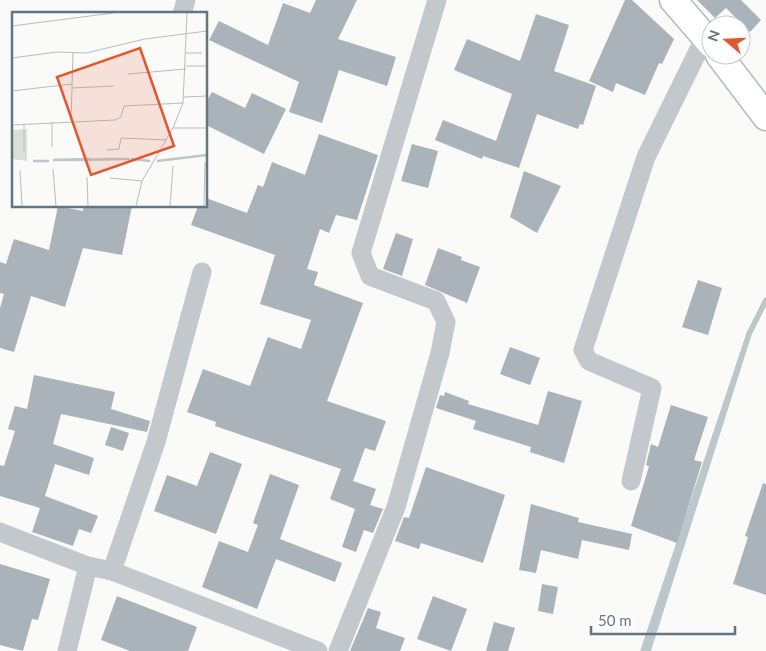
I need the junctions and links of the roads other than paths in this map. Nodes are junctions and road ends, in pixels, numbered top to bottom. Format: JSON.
{"nodes":[{"id":1,"x":436,"y":0,"type":"edge"},
{"id":2,"x":673,"y":0,"type":"edge"},
{"id":3,"x":701,"y":32,"type":"edge"},
{"id":4,"x":701,"y":64,"type":"edge"},
{"id":5,"x":727,"y":65,"type":"edge"},
{"id":6,"x":766,"y":117,"type":"edge"},
{"id":7,"x":202,"y":272,"type":"dead end"},
{"id":8,"x":631,"y":481,"type":"dead end"},
{"id":9,"x":0,"y":532,"type":"edge"},
{"id":10,"x":88,"y":566,"type":"junction"},
{"id":11,"x":112,"y":571,"type":"junction"},
{"id":12,"x":67,"y":651,"type":"edge"},
{"id":13,"x":318,"y":651,"type":"edge"},
{"id":14,"x":338,"y":651,"type":"edge"}],
"edges":[{"from":1,"to":14,"type":"street"},
{"from":2,"to":3,"type":"street"},
{"from":4,"to":8,"type":"street"},
{"from":5,"to":6,"type":"street"},
{"from":7,"to":11,"type":"street"},
{"from":9,"to":10,"type":"street"},
{"from":10,"to":11,"type":"street"},
{"from":10,"to":12,"type":"street"},
{"from":11,"to":13,"type":"street"}]}
